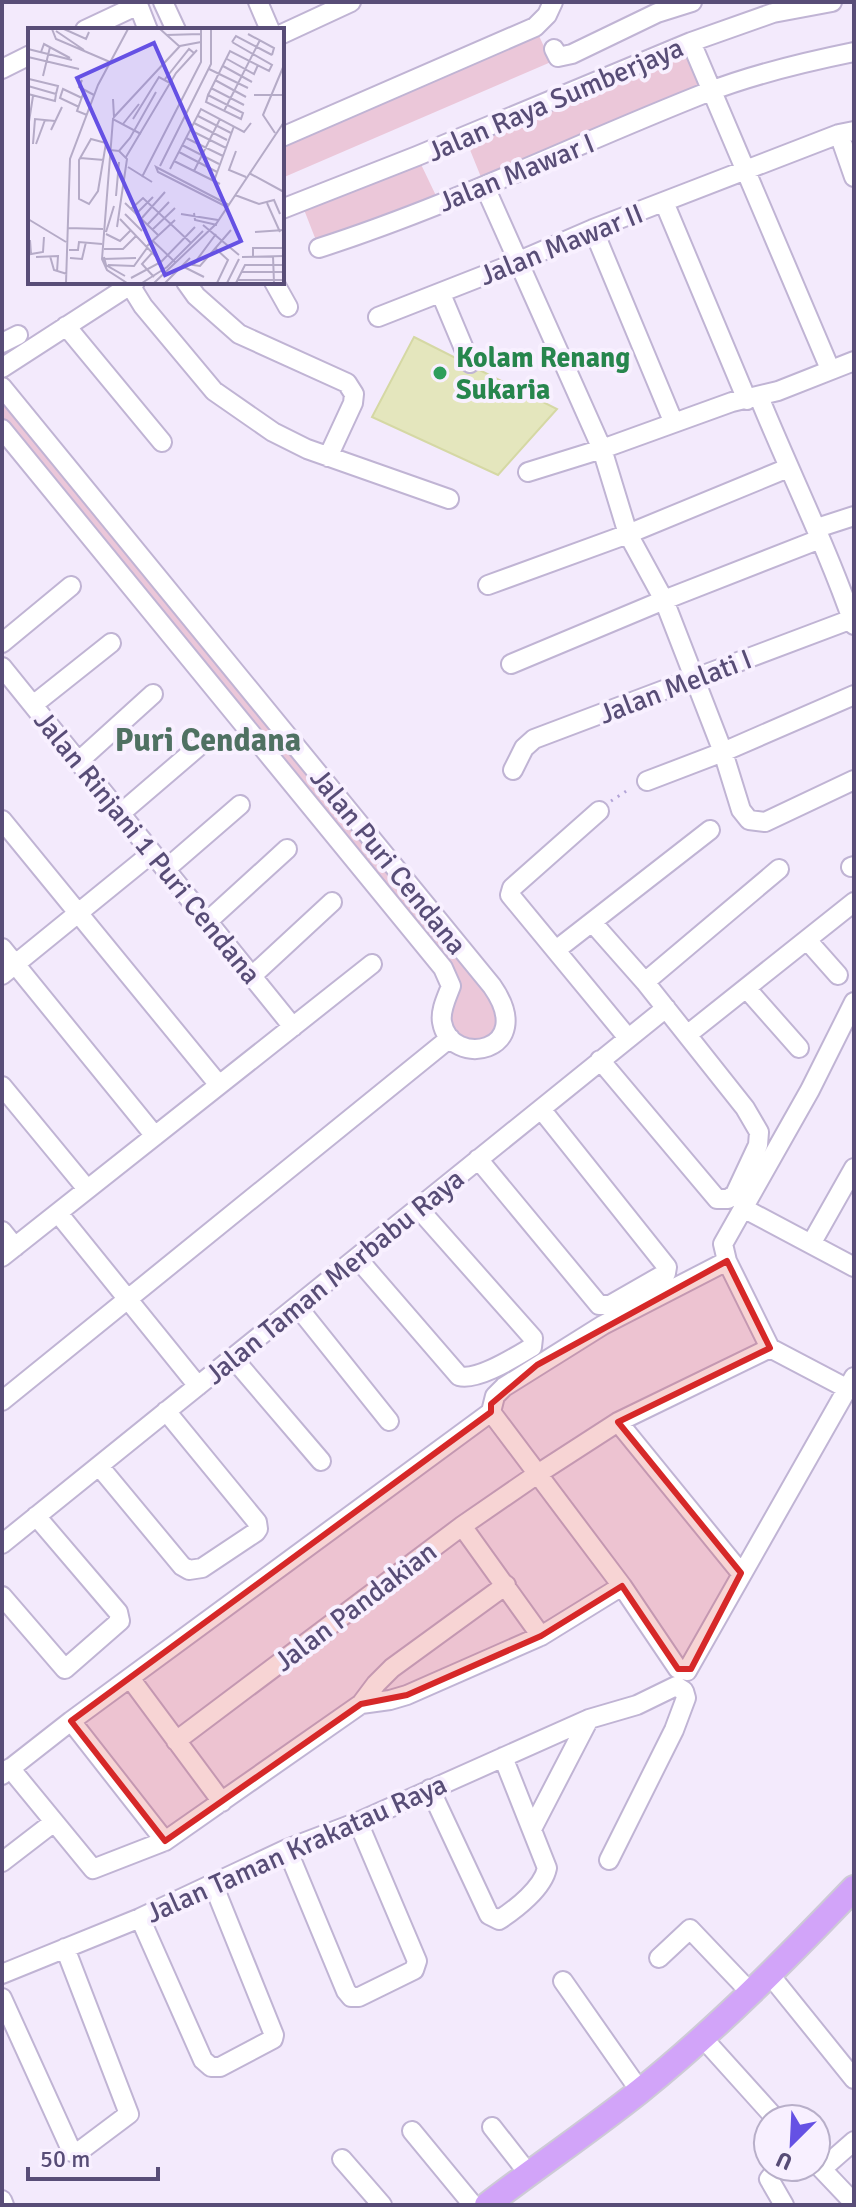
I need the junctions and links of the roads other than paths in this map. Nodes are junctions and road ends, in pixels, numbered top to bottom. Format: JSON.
{"nodes":[{"id":1,"x":163,"y":2,"type":"edge"},
{"id":2,"x":258,"y":2,"type":"edge"},
{"id":3,"x":351,"y":2,"type":"edge"},
{"id":4,"x":553,"y":2,"type":"edge"},
{"id":5,"x":692,"y":2,"type":"edge"},
{"id":6,"x":832,"y":2,"type":"edge"},
{"id":7,"x":137,"y":3,"type":"edge"},
{"id":8,"x":653,"y":7,"type":"edge"},
{"id":9,"x":89,"y":28,"type":"edge"},
{"id":10,"x":147,"y":28,"type":"edge"},
{"id":11,"x":175,"y":28,"type":"edge"},
{"id":12,"x":269,"y":28,"type":"edge"},
{"id":13,"x":284,"y":33,"type":"edge"},
{"id":14,"x":691,"y":42,"type":"junction"},
{"id":15,"x":554,"y":49,"type":"dead end"},
{"id":16,"x":854,"y":52,"type":"edge"},
{"id":17,"x":28,"y":56,"type":"edge"},
{"id":18,"x":2,"y":69,"type":"edge"},
{"id":19,"x":710,"y":91,"type":"junction"},
{"id":20,"x":846,"y":133,"type":"edge"},
{"id":21,"x":284,"y":136,"type":"edge"},
{"id":22,"x":745,"y":173,"type":"junction"},
{"id":23,"x":854,"y":177,"type":"edge"},
{"id":24,"x":485,"y":187,"type":"junction"},
{"id":25,"x":664,"y":202,"type":"junction"},
{"id":26,"x":284,"y":208,"type":"edge"},
{"id":27,"x":593,"y":229,"type":"junction"},
{"id":28,"x":319,"y":248,"type":"dead end"},
{"id":29,"x":518,"y":261,"type":"junction"},
{"id":30,"x":132,"y":284,"type":"edge"},
{"id":31,"x":187,"y":284,"type":"edge"},
{"id":32,"x":275,"y":284,"type":"edge"},
{"id":33,"x":441,"y":294,"type":"junction"},
{"id":34,"x":288,"y":307,"type":"dead end"},
{"id":35,"x":378,"y":317,"type":"dead end"},
{"id":36,"x":66,"y":326,"type":"junction"},
{"id":37,"x":854,"y":361,"type":"edge"},
{"id":38,"x":470,"y":363,"type":"dead end"},
{"id":39,"x":2,"y":368,"type":"edge"},
{"id":40,"x":830,"y":369,"type":"junction"},
{"id":41,"x":2,"y":387,"type":"edge"},
{"id":42,"x":753,"y":398,"type":"junction"},
{"id":43,"x":673,"y":421,"type":"junction"},
{"id":44,"x":32,"y":423,"type":"junction"},
{"id":45,"x":5,"y":440,"type":"edge"},
{"id":46,"x":162,"y":442,"type":"dead end"},
{"id":47,"x":602,"y":449,"type":"junction"},
{"id":48,"x":328,"y":457,"type":"junction"},
{"id":49,"x":788,"y":468,"type":"junction"},
{"id":50,"x":528,"y":472,"type":"dead end"},
{"id":51,"x":449,"y":499,"type":"dead end"},
{"id":52,"x":104,"y":509,"type":"junction"},
{"id":53,"x":854,"y":516,"type":"edge"},
{"id":54,"x":82,"y":527,"type":"junction"},
{"id":55,"x":628,"y":534,"type":"junction"},
{"id":56,"x":818,"y":534,"type":"junction"},
{"id":57,"x":488,"y":585,"type":"dead end"},
{"id":58,"x":71,"y":586,"type":"dead end"},
{"id":59,"x":664,"y":600,"type":"junction"},
{"id":60,"x":853,"y":622,"type":"edge"},
{"id":61,"x":2,"y":643,"type":"edge"},
{"id":62,"x":111,"y":643,"type":"dead end"},
{"id":63,"x":226,"y":662,"type":"junction"},
{"id":64,"x":511,"y":664,"type":"dead end"},
{"id":65,"x":4,"y":673,"type":"edge"},
{"id":66,"x":206,"y":678,"type":"junction"},
{"id":67,"x":694,"y":678,"type":"junction"},
{"id":68,"x":153,"y":694,"type":"dead end"},
{"id":69,"x":854,"y":695,"type":"edge"},
{"id":70,"x":33,"y":705,"type":"junction"},
{"id":71,"x":198,"y":747,"type":"dead end"},
{"id":72,"x":723,"y":752,"type":"junction"},
{"id":73,"x":79,"y":761,"type":"junction"},
{"id":74,"x":513,"y":770,"type":"dead end"},
{"id":75,"x":854,"y":780,"type":"edge"},
{"id":76,"x":647,"y":781,"type":"road end"},
{"id":77,"x":240,"y":805,"type":"dead end"},
{"id":78,"x":599,"y":811,"type":"road end"},
{"id":79,"x":121,"y":813,"type":"junction"},
{"id":80,"x":2,"y":820,"type":"edge"},
{"id":81,"x":710,"y":830,"type":"dead end"},
{"id":82,"x":287,"y":849,"type":"dead end"},
{"id":83,"x":152,"y":853,"type":"junction"},
{"id":84,"x":166,"y":869,"type":"junction"},
{"id":85,"x":779,"y":869,"type":"dead end"},
{"id":86,"x":332,"y":902,"type":"dead end"},
{"id":87,"x":854,"y":902,"type":"edge"},
{"id":88,"x":78,"y":913,"type":"junction"},
{"id":89,"x":208,"y":921,"type":"junction"},
{"id":90,"x":592,"y":922,"type":"junction"},
{"id":91,"x":807,"y":940,"type":"junction"},
{"id":92,"x":2,"y":948,"type":"edge"},
{"id":93,"x":556,"y":950,"type":"junction"},
{"id":94,"x":372,"y":964,"type":"dead end"},
{"id":95,"x":9,"y":970,"type":"edge"},
{"id":96,"x":838,"y":975,"type":"dead end"},
{"id":97,"x":252,"y":976,"type":"junction"},
{"id":98,"x":645,"y":982,"type":"junction"},
{"id":99,"x":746,"y":988,"type":"junction"},
{"id":100,"x":854,"y":1002,"type":"edge"},
{"id":101,"x":666,"y":1008,"type":"junction"},
{"id":102,"x":293,"y":1027,"type":"junction"},
{"id":103,"x":687,"y":1035,"type":"junction"},
{"id":104,"x":450,"y":1038,"type":"junction"},
{"id":105,"x":628,"y":1038,"type":"junction"},
{"id":106,"x":799,"y":1048,"type":"dead end"},
{"id":107,"x":600,"y":1060,"type":"junction"},
{"id":108,"x":219,"y":1085,"type":"junction"},
{"id":109,"x":2,"y":1086,"type":"edge"},
{"id":110,"x":541,"y":1109,"type":"junction"},
{"id":111,"x":155,"y":1136,"type":"junction"},
{"id":112,"x":478,"y":1159,"type":"junction"},
{"id":113,"x":854,"y":1168,"type":"edge"},
{"id":114,"x":87,"y":1189,"type":"junction"},
{"id":115,"x":418,"y":1208,"type":"junction"},
{"id":116,"x":745,"y":1209,"type":"junction"},
{"id":117,"x":58,"y":1213,"type":"junction"},
{"id":118,"x":2,"y":1231,"type":"edge"},
{"id":119,"x":811,"y":1244,"type":"junction"},
{"id":120,"x":8,"y":1252,"type":"edge"},
{"id":121,"x":357,"y":1258,"type":"junction"},
{"id":122,"x":727,"y":1261,"type":"junction"},
{"id":123,"x":854,"y":1267,"type":"edge"},
{"id":124,"x":126,"y":1298,"type":"junction"},
{"id":125,"x":297,"y":1306,"type":"junction"},
{"id":126,"x":770,"y":1348,"type":"junction"},
{"id":127,"x":233,"y":1358,"type":"junction"},
{"id":128,"x":851,"y":1383,"type":"edge"},
{"id":129,"x":198,"y":1386,"type":"junction"},
{"id":130,"x":2,"y":1401,"type":"edge"},
{"id":131,"x":166,"y":1411,"type":"junction"},
{"id":132,"x":491,"y":1412,"type":"junction"},
{"id":133,"x":389,"y":1421,"type":"dead end"},
{"id":134,"x":618,"y":1422,"type":"junction"},
{"id":135,"x":321,"y":1461,"type":"dead end"},
{"id":136,"x":99,"y":1466,"type":"junction"},
{"id":137,"x":536,"y":1475,"type":"junction"},
{"id":138,"x":36,"y":1516,"type":"junction"},
{"id":139,"x":462,"y":1526,"type":"junction"},
{"id":140,"x":2,"y":1544,"type":"edge"},
{"id":141,"x":741,"y":1573,"type":"junction"},
{"id":142,"x":506,"y":1585,"type":"junction"},
{"id":143,"x":622,"y":1586,"type":"junction"},
{"id":144,"x":2,"y":1596,"type":"edge"},
{"id":145,"x":541,"y":1636,"type":"junction"},
{"id":146,"x":130,"y":1678,"type":"junction"},
{"id":147,"x":361,"y":1704,"type":"junction"},
{"id":148,"x":589,"y":1719,"type":"junction"},
{"id":149,"x":71,"y":1721,"type":"junction"},
{"id":150,"x":176,"y":1741,"type":"junction"},
{"id":151,"x":503,"y":1757,"type":"junction"},
{"id":152,"x":6,"y":1772,"type":"edge"},
{"id":153,"x":430,"y":1789,"type":"junction"},
{"id":154,"x":222,"y":1802,"type":"junction"},
{"id":155,"x":54,"y":1822,"type":"junction"},
{"id":156,"x":358,"y":1822,"type":"junction"},
{"id":157,"x":533,"y":1827,"type":"junction"},
{"id":158,"x":165,"y":1841,"type":"junction"},
{"id":159,"x":287,"y":1849,"type":"junction"},
{"id":160,"x":609,"y":1860,"type":"dead end"},
{"id":161,"x":2,"y":1862,"type":"edge"},
{"id":162,"x":213,"y":1884,"type":"junction"},
{"id":163,"x":854,"y":1888,"type":"edge"},
{"id":164,"x":140,"y":1918,"type":"junction"},
{"id":165,"x":65,"y":1948,"type":"junction"},
{"id":166,"x":659,"y":1958,"type":"dead end"},
{"id":167,"x":2,"y":1974,"type":"edge"},
{"id":168,"x":770,"y":1975,"type":"junction"},
{"id":169,"x":563,"y":1981,"type":"dead end"},
{"id":170,"x":750,"y":1992,"type":"junction"},
{"id":171,"x":2,"y":1998,"type":"edge"},
{"id":172,"x":702,"y":2037,"type":"junction"},
{"id":173,"x":854,"y":2079,"type":"edge"},
{"id":174,"x":640,"y":2091,"type":"junction"},
{"id":175,"x":762,"y":2103,"type":"edge"},
{"id":176,"x":492,"y":2127,"type":"dead end"},
{"id":177,"x":412,"y":2131,"type":"dead end"},
{"id":178,"x":854,"y":2141,"type":"edge"},
{"id":179,"x":832,"y":2157,"type":"edge"},
{"id":180,"x":342,"y":2159,"type":"dead end"},
{"id":181,"x":528,"y":2173,"type":"junction"},
{"id":182,"x":832,"y":2180,"type":"edge"},
{"id":183,"x":770,"y":2183,"type":"edge"},
{"id":184,"x":854,"y":2203,"type":"edge"},
{"id":185,"x":382,"y":2205,"type":"edge"},
{"id":186,"x":473,"y":2205,"type":"edge"},
{"id":187,"x":487,"y":2205,"type":"edge"},
{"id":188,"x":784,"y":2205,"type":"edge"}],
"edges":[{"from":1,"to":11,"type":"street"},
{"from":2,"to":12,"type":"street"},
{"from":3,"to":13,"type":"street"},
{"from":4,"to":21,"type":"street"},
{"from":5,"to":8,"type":"street"},
{"from":6,"to":14,"type":"street","name":"Jalan Raya Sumberjaya"},
{"from":7,"to":9,"type":"street"},
{"from":7,"to":10,"type":"street"},
{"from":8,"to":15,"type":"street"},
{"from":14,"to":19,"type":"street"},
{"from":14,"to":26,"type":"street","name":"Jalan Raya Sumberjaya"},
{"from":16,"to":19,"type":"street","name":"Jalan Mawar I"},
{"from":17,"to":18,"type":"street"},
{"from":19,"to":22,"type":"street"},
{"from":19,"to":24,"type":"street","name":"Jalan Mawar I"},
{"from":20,"to":22,"type":"street","name":"Jalan Mawar II"},
{"from":20,"to":23,"type":"street"},
{"from":22,"to":25,"type":"street","name":"Jalan Mawar II"},
{"from":22,"to":40,"type":"street"},
{"from":24,"to":28,"type":"street","name":"Jalan Mawar I"},
{"from":24,"to":29,"type":"street"},
{"from":25,"to":27,"type":"street","name":"Jalan Mawar II"},
{"from":25,"to":42,"type":"street"},
{"from":27,"to":29,"type":"street","name":"Jalan Mawar II"},
{"from":27,"to":43,"type":"street"},
{"from":29,"to":33,"type":"street","name":"Jalan Mawar II"},
{"from":29,"to":47,"type":"street"},
{"from":30,"to":36,"type":"street"},
{"from":30,"to":48,"type":"street"},
{"from":31,"to":48,"type":"street"},
{"from":32,"to":34,"type":"street"},
{"from":33,"to":35,"type":"street","name":"Jalan Mawar II"},
{"from":33,"to":38,"type":"street"},
{"from":36,"to":39,"type":"street"},
{"from":36,"to":46,"type":"street"},
{"from":37,"to":40,"type":"street"},
{"from":40,"to":42,"type":"street"},
{"from":41,"to":44,"type":"street","name":"Jalan Puri Cendana"},
{"from":42,"to":43,"type":"street"},
{"from":42,"to":49,"type":"street"},
{"from":43,"to":47,"type":"street"},
{"from":44,"to":45,"type":"street"},
{"from":44,"to":52,"type":"street","name":"Jalan Puri Cendana"},
{"from":45,"to":54,"type":"street","name":"Jalan Puri Cendana"},
{"from":47,"to":50,"type":"street"},
{"from":47,"to":55,"type":"street"},
{"from":48,"to":51,"type":"street"},
{"from":49,"to":55,"type":"street"},
{"from":49,"to":56,"type":"street"},
{"from":52,"to":54,"type":"street"},
{"from":52,"to":63,"type":"street","name":"Jalan Puri Cendana"},
{"from":53,"to":56,"type":"street"},
{"from":54,"to":66,"type":"street","name":"Jalan Puri Cendana"},
{"from":55,"to":57,"type":"street"},
{"from":55,"to":59,"type":"street"},
{"from":56,"to":59,"type":"street"},
{"from":56,"to":60,"type":"street"},
{"from":58,"to":61,"type":"street"},
{"from":59,"to":64,"type":"street"},
{"from":59,"to":67,"type":"street"},
{"from":60,"to":67,"type":"street","name":"Jalan Melati I"},
{"from":62,"to":70,"type":"street"},
{"from":63,"to":66,"type":"street"},
{"from":63,"to":104,"type":"street","name":"Jalan Puri Cendana"},
{"from":65,"to":70,"type":"street","name":"Jalan Rinjani 1 Puri Cendana"},
{"from":66,"to":104,"type":"street","name":"Jalan Puri Cendana"},
{"from":67,"to":72,"type":"street"},
{"from":67,"to":74,"type":"street","name":"Jalan Melati I"},
{"from":68,"to":73,"type":"street"},
{"from":69,"to":72,"type":"street"},
{"from":70,"to":73,"type":"street","name":"Jalan Rinjani 1 Puri Cendana"},
{"from":71,"to":79,"type":"street"},
{"from":72,"to":75,"type":"street"},
{"from":72,"to":76,"type":"street"},
{"from":73,"to":79,"type":"street","name":"Jalan Rinjani 1 Puri Cendana"},
{"from":77,"to":84,"type":"street"},
{"from":78,"to":93,"type":"street"},
{"from":79,"to":83,"type":"street","name":"Jalan Rinjani 1 Puri Cendana"},
{"from":80,"to":88,"type":"street"},
{"from":81,"to":90,"type":"street"},
{"from":82,"to":89,"type":"street"},
{"from":83,"to":84,"type":"street","name":"Jalan Rinjani 1 Puri Cendana"},
{"from":83,"to":88,"type":"street"},
{"from":84,"to":89,"type":"street","name":"Jalan Rinjani 1 Puri Cendana"},
{"from":85,"to":98,"type":"street"},
{"from":86,"to":97,"type":"street"},
{"from":87,"to":91,"type":"street"},
{"from":88,"to":95,"type":"street"},
{"from":88,"to":108,"type":"street"},
{"from":89,"to":97,"type":"street","name":"Jalan Rinjani 1 Puri Cendana"},
{"from":90,"to":93,"type":"street"},
{"from":90,"to":98,"type":"street"},
{"from":91,"to":96,"type":"street"},
{"from":91,"to":99,"type":"street"},
{"from":92,"to":95,"type":"street"},
{"from":93,"to":105,"type":"street"},
{"from":94,"to":102,"type":"street"},
{"from":95,"to":111,"type":"street"},
{"from":97,"to":102,"type":"street","name":"Jalan Rinjani 1 Puri Cendana"},
{"from":98,"to":101,"type":"street"},
{"from":99,"to":103,"type":"street"},
{"from":99,"to":106,"type":"street"},
{"from":100,"to":116,"type":"street"},
{"from":101,"to":103,"type":"street"},
{"from":101,"to":105,"type":"street","name":"Jalan Taman Merbabu Raya"},
{"from":102,"to":108,"type":"street"},
{"from":103,"to":107,"type":"street"},
{"from":104,"to":124,"type":"street"},
{"from":105,"to":107,"type":"street","name":"Jalan Taman Merbabu Raya"},
{"from":107,"to":110,"type":"street","name":"Jalan Taman Merbabu Raya"},
{"from":108,"to":111,"type":"street"},
{"from":109,"to":114,"type":"street"},
{"from":110,"to":112,"type":"street","name":"Jalan Taman Merbabu Raya"},
{"from":110,"to":112,"type":"street"},
{"from":111,"to":114,"type":"street"},
{"from":112,"to":115,"type":"street","name":"Jalan Taman Merbabu Raya"},
{"from":113,"to":119,"type":"street"},
{"from":114,"to":117,"type":"street"},
{"from":115,"to":121,"type":"street","name":"Jalan Taman Merbabu Raya"},
{"from":115,"to":121,"type":"street"},
{"from":116,"to":119,"type":"street"},
{"from":116,"to":122,"type":"street"},
{"from":117,"to":120,"type":"street"},
{"from":117,"to":124,"type":"street"},
{"from":118,"to":120,"type":"street"},
{"from":119,"to":123,"type":"street"},
{"from":121,"to":125,"type":"street","name":"Jalan Taman Merbabu Raya"},
{"from":122,"to":126,"type":"street"},
{"from":122,"to":132,"type":"street"},
{"from":124,"to":129,"type":"street"},
{"from":124,"to":130,"type":"street"},
{"from":125,"to":127,"type":"street","name":"Jalan Taman Merbabu Raya"},
{"from":125,"to":133,"type":"street"},
{"from":126,"to":128,"type":"street"},
{"from":126,"to":134,"type":"street","name":"Jalan Pandakian"},
{"from":127,"to":129,"type":"street","name":"Jalan Taman Merbabu Raya"},
{"from":127,"to":135,"type":"street"},
{"from":128,"to":141,"type":"street"},
{"from":129,"to":131,"type":"street","name":"Jalan Taman Merbabu Raya"},
{"from":131,"to":136,"type":"street","name":"Jalan Taman Merbabu Raya"},
{"from":131,"to":136,"type":"street"},
{"from":132,"to":137,"type":"street"},
{"from":132,"to":146,"type":"street"},
{"from":134,"to":137,"type":"street","name":"Jalan Pandakian"},
{"from":134,"to":141,"type":"street"},
{"from":136,"to":138,"type":"street","name":"Jalan Taman Merbabu Raya"},
{"from":137,"to":139,"type":"street","name":"Jalan Pandakian"},
{"from":137,"to":143,"type":"street"},
{"from":138,"to":140,"type":"street","name":"Jalan Taman Merbabu Raya"},
{"from":138,"to":144,"type":"street"},
{"from":139,"to":142,"type":"street"},
{"from":139,"to":150,"type":"street","name":"Jalan Pandakian"},
{"from":141,"to":143,"type":"street"},
{"from":142,"to":145,"type":"street"},
{"from":142,"to":147,"type":"street"},
{"from":143,"to":145,"type":"street"},
{"from":145,"to":147,"type":"street"},
{"from":146,"to":149,"type":"street"},
{"from":146,"to":150,"type":"street"},
{"from":147,"to":154,"type":"street"},
{"from":148,"to":151,"type":"street","name":"Jalan Taman Krakatau Raya"},
{"from":148,"to":157,"type":"street"},
{"from":148,"to":160,"type":"street","name":"Jalan Taman Krakatau Raya"},
{"from":149,"to":152,"type":"street"},
{"from":149,"to":158,"type":"street"},
{"from":150,"to":154,"type":"street"},
{"from":151,"to":153,"type":"street","name":"Jalan Taman Krakatau Raya"},
{"from":151,"to":157,"type":"street"},
{"from":152,"to":155,"type":"street"},
{"from":153,"to":156,"type":"street","name":"Jalan Taman Krakatau Raya"},
{"from":153,"to":157,"type":"street"},
{"from":154,"to":158,"type":"street"},
{"from":155,"to":158,"type":"street"},
{"from":155,"to":161,"type":"street"},
{"from":156,"to":159,"type":"street","name":"Jalan Taman Krakatau Raya"},
{"from":156,"to":159,"type":"street"},
{"from":159,"to":162,"type":"street","name":"Jalan Taman Krakatau Raya"},
{"from":162,"to":164,"type":"street","name":"Jalan Taman Krakatau Raya"},
{"from":162,"to":164,"type":"street"},
{"from":163,"to":168,"type":"main road"},
{"from":164,"to":165,"type":"street","name":"Jalan Taman Krakatau Raya"},
{"from":165,"to":167,"type":"street","name":"Jalan Taman Krakatau Raya"},
{"from":165,"to":171,"type":"street"},
{"from":166,"to":170,"type":"street"},
{"from":168,"to":170,"type":"main road"},
{"from":168,"to":173,"type":"street"},
{"from":169,"to":174,"type":"street"},
{"from":170,"to":172,"type":"main road"},
{"from":172,"to":174,"type":"main road"},
{"from":172,"to":175,"type":"street"},
{"from":174,"to":181,"type":"main road"},
{"from":176,"to":181,"type":"street"},
{"from":177,"to":186,"type":"street"},
{"from":178,"to":179,"type":"street"},
{"from":180,"to":185,"type":"street"},
{"from":181,"to":187,"type":"main road"},
{"from":182,"to":184,"type":"street"},
{"from":183,"to":188,"type":"street"}]}
